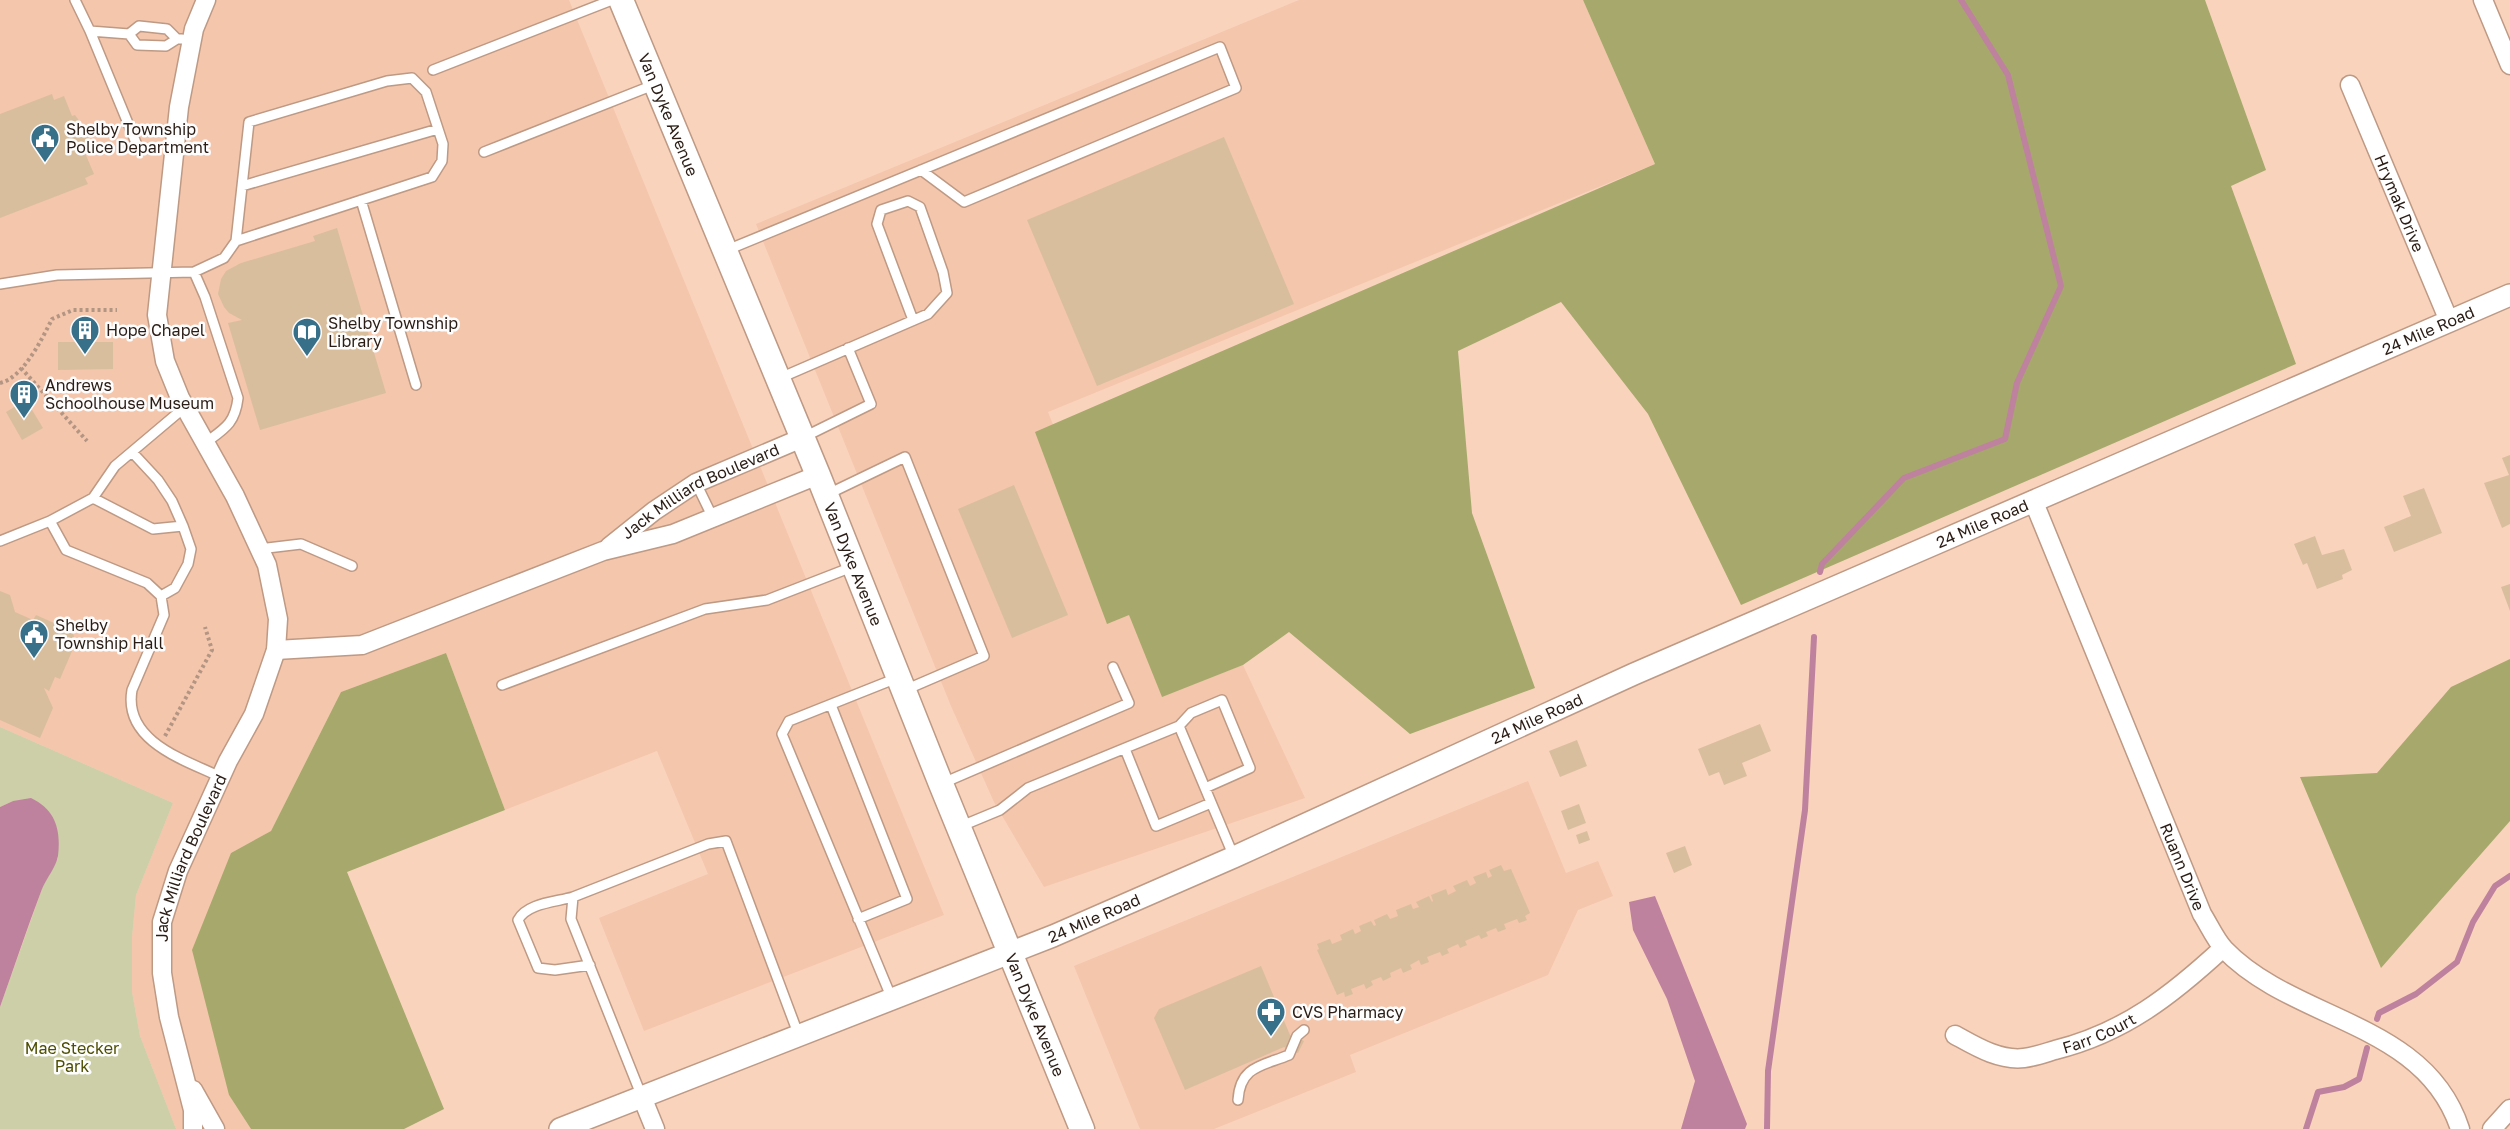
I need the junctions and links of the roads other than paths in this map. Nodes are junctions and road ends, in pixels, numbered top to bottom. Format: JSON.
{"nodes":[{"id":1,"x":75,"y":0,"type":"edge"},
{"id":2,"x":206,"y":0,"type":"edge"},
{"id":3,"x":612,"y":0,"type":"edge"},
{"id":4,"x":621,"y":0,"type":"edge"},
{"id":5,"x":2483,"y":0,"type":"edge"},
{"id":6,"x":90,"y":31,"type":"junction"},
{"id":7,"x":129,"y":34,"type":"junction"},
{"id":8,"x":184,"y":40,"type":"junction"},
{"id":9,"x":2510,"y":65,"type":"edge"},
{"id":10,"x":433,"y":70,"type":"dead end"},
{"id":11,"x":656,"y":84,"type":"junction"},
{"id":12,"x":2350,"y":85,"type":"dead end"},
{"id":13,"x":438,"y":129,"type":"junction"},
{"id":14,"x":139,"y":150,"type":"dead end"},
{"id":15,"x":484,"y":152,"type":"dead end"},
{"id":16,"x":921,"y":170,"type":"junction"},
{"id":17,"x":242,"y":186,"type":"junction"},
{"id":18,"x":361,"y":200,"type":"junction"},
{"id":19,"x":236,"y":241,"type":"junction"},
{"id":20,"x":725,"y":251,"type":"junction"},
{"id":21,"x":194,"y":272,"type":"junction"},
{"id":22,"x":161,"y":274,"type":"junction"},
{"id":23,"x":0,"y":284,"type":"edge"},
{"id":24,"x":2510,"y":295,"type":"edge"},
{"id":25,"x":913,"y":320,"type":"junction"},
{"id":26,"x":2449,"y":321,"type":"junction"},
{"id":27,"x":848,"y":348,"type":"junction"},
{"id":28,"x":777,"y":379,"type":"junction"},
{"id":29,"x":416,"y":385,"type":"dead end"},
{"id":30,"x":185,"y":407,"type":"junction"},
{"id":31,"x":802,"y":438,"type":"junction"},
{"id":32,"x":205,"y":443,"type":"junction"},
{"id":33,"x":132,"y":452,"type":"junction"},
{"id":34,"x":696,"y":483,"type":"junction"},
{"id":35,"x":822,"y":485,"type":"junction"},
{"id":36,"x":93,"y":498,"type":"junction"},
{"id":37,"x":2033,"y":500,"type":"junction"},
{"id":38,"x":713,"y":518,"type":"junction"},
{"id":39,"x":50,"y":521,"type":"junction"},
{"id":40,"x":183,"y":526,"type":"junction"},
{"id":41,"x":0,"y":541,"type":"edge"},
{"id":42,"x":260,"y":549,"type":"junction"},
{"id":43,"x":603,"y":551,"type":"junction"},
{"id":44,"x":352,"y":566,"type":"dead end"},
{"id":45,"x":855,"y":566,"type":"junction"},
{"id":46,"x":161,"y":596,"type":"junction"},
{"id":47,"x":276,"y":650,"type":"junction"},
{"id":48,"x":1113,"y":667,"type":"dead end"},
{"id":49,"x":902,"y":684,"type":"junction"},
{"id":50,"x":502,"y":685,"type":"dead end"},
{"id":51,"x":831,"y":705,"type":"junction"},
{"id":52,"x":1179,"y":726,"type":"junction"},
{"id":53,"x":1125,"y":749,"type":"junction"},
{"id":54,"x":221,"y":777,"type":"junction"},
{"id":55,"x":941,"y":784,"type":"junction"},
{"id":56,"x":1205,"y":788,"type":"junction"},
{"id":57,"x":1211,"y":803,"type":"junction"},
{"id":58,"x":959,"y":827,"type":"junction"},
{"id":59,"x":1234,"y":857,"type":"junction"},
{"id":60,"x":573,"y":897,"type":"junction"},
{"id":61,"x":858,"y":919,"type":"junction"},
{"id":62,"x":2223,"y":948,"type":"junction"},
{"id":63,"x":1011,"y":953,"type":"junction"},
{"id":64,"x":590,"y":965,"type":"junction"},
{"id":65,"x":892,"y":999,"type":"junction"},
{"id":66,"x":1304,"y":1030,"type":"dead end"},
{"id":67,"x":1954,"y":1035,"type":"dead end"},
{"id":68,"x":799,"y":1036,"type":"junction"},
{"id":69,"x":184,"y":1076,"type":"junction"},
{"id":70,"x":642,"y":1097,"type":"junction"},
{"id":71,"x":1238,"y":1100,"type":"dead end"},
{"id":72,"x":2510,"y":1108,"type":"edge"},
{"id":73,"x":194,"y":1129,"type":"edge"},
{"id":74,"x":215,"y":1129,"type":"edge"},
{"id":75,"x":560,"y":1129,"type":"edge"},
{"id":76,"x":655,"y":1129,"type":"edge"},
{"id":77,"x":1082,"y":1129,"type":"edge"},
{"id":78,"x":2460,"y":1129,"type":"edge"},
{"id":79,"x":2492,"y":1129,"type":"edge"}],
"edges":[{"from":1,"to":6,"type":"lane"},
{"from":2,"to":8,"type":"street","name":"Jack Milliard Boulevard"},
{"from":3,"to":10,"type":"lane"},
{"from":4,"to":11,"type":"main road","name":"Van Dyke Avenue"},
{"from":5,"to":9,"type":"street"},
{"from":6,"to":7,"type":"lane"},
{"from":6,"to":14,"type":"lane"},
{"from":7,"to":8,"type":"lane"},
{"from":7,"to":8,"type":"lane"},
{"from":8,"to":22,"type":"street","name":"Jack Milliard Boulevard"},
{"from":11,"to":15,"type":"lane"},
{"from":11,"to":20,"type":"main road","name":"Van Dyke Avenue"},
{"from":12,"to":26,"type":"street","name":"Hrymak Drive"},
{"from":13,"to":17,"type":"lane"},
{"from":13,"to":17,"type":"lane"},
{"from":13,"to":18,"type":"lane"},
{"from":16,"to":16,"type":"lane"},
{"from":16,"to":20,"type":"lane"},
{"from":17,"to":19,"type":"lane"},
{"from":18,"to":19,"type":"lane"},
{"from":18,"to":29,"type":"lane"},
{"from":19,"to":21,"type":"lane"},
{"from":20,"to":28,"type":"main road","name":"Van Dyke Avenue"},
{"from":21,"to":22,"type":"lane"},
{"from":21,"to":32,"type":"lane"},
{"from":22,"to":23,"type":"lane"},
{"from":22,"to":30,"type":"street","name":"Jack Milliard Boulevard"},
{"from":24,"to":26,"type":"street","name":"24 Mile Road"},
{"from":25,"to":25,"type":"lane"},
{"from":25,"to":27,"type":"lane"},
{"from":26,"to":37,"type":"street","name":"24 Mile Road"},
{"from":27,"to":28,"type":"lane"},
{"from":27,"to":31,"type":"lane"},
{"from":28,"to":31,"type":"main road","name":"Van Dyke Avenue"},
{"from":30,"to":32,"type":"street","name":"Jack Milliard Boulevard"},
{"from":30,"to":33,"type":"lane"},
{"from":31,"to":34,"type":"street","name":"Jack Milliard Boulevard"},
{"from":31,"to":35,"type":"main road","name":"Van Dyke Avenue"},
{"from":32,"to":42,"type":"street","name":"Jack Milliard Boulevard"},
{"from":33,"to":36,"type":"lane"},
{"from":33,"to":40,"type":"lane"},
{"from":34,"to":38,"type":"lane"},
{"from":34,"to":43,"type":"street","name":"Jack Milliard Boulevard"},
{"from":35,"to":38,"type":"street","name":"Jack Milliard Boulevard"},
{"from":35,"to":45,"type":"main road","name":"Van Dyke Avenue"},
{"from":35,"to":49,"type":"lane"},
{"from":36,"to":39,"type":"lane"},
{"from":36,"to":40,"type":"lane"},
{"from":37,"to":59,"type":"street","name":"24 Mile Road"},
{"from":37,"to":62,"type":"street","name":"Ruann Drive"},
{"from":38,"to":43,"type":"street","name":"Jack Milliard Boulevard"},
{"from":39,"to":41,"type":"lane"},
{"from":39,"to":46,"type":"lane"},
{"from":40,"to":46,"type":"lane"},
{"from":42,"to":44,"type":"lane"},
{"from":42,"to":47,"type":"street","name":"Jack Milliard Boulevard"},
{"from":43,"to":47,"type":"street","name":"Jack Milliard Boulevard"},
{"from":45,"to":49,"type":"main road","name":"Van Dyke Avenue"},
{"from":45,"to":50,"type":"lane"},
{"from":46,"to":54,"type":"lane"},
{"from":47,"to":54,"type":"street","name":"Jack Milliard Boulevard"},
{"from":48,"to":55,"type":"lane"},
{"from":49,"to":51,"type":"lane"},
{"from":49,"to":55,"type":"main road","name":"Van Dyke Avenue"},
{"from":51,"to":61,"type":"lane"},
{"from":51,"to":61,"type":"lane"},
{"from":52,"to":53,"type":"lane"},
{"from":52,"to":56,"type":"lane"},
{"from":52,"to":56,"type":"lane"},
{"from":53,"to":57,"type":"lane"},
{"from":53,"to":58,"type":"lane"},
{"from":54,"to":69,"type":"street","name":"Jack Milliard Boulevard"},
{"from":55,"to":58,"type":"main road","name":"Van Dyke Avenue"},
{"from":56,"to":57,"type":"lane"},
{"from":57,"to":59,"type":"lane"},
{"from":58,"to":63,"type":"main road","name":"Van Dyke Avenue"},
{"from":59,"to":63,"type":"street","name":"24 Mile Road"},
{"from":60,"to":64,"type":"lane"},
{"from":60,"to":64,"type":"lane"},
{"from":60,"to":68,"type":"lane"},
{"from":61,"to":65,"type":"lane"},
{"from":62,"to":67,"type":"street","name":"Farr Court"},
{"from":62,"to":78,"type":"street","name":"Ruann Drive"},
{"from":63,"to":65,"type":"street","name":"24 Mile Road"},
{"from":63,"to":77,"type":"main road","name":"Van Dyke Avenue"},
{"from":64,"to":70,"type":"lane"},
{"from":65,"to":68,"type":"street","name":"24 Mile Road"},
{"from":66,"to":71,"type":"lane"},
{"from":68,"to":70,"type":"street","name":"24 Mile Road"},
{"from":69,"to":73,"type":"street","name":"Jack Milliard Boulevard"},
{"from":69,"to":74,"type":"street","name":"Jack Milliard Boulevard"},
{"from":70,"to":75,"type":"street","name":"24 Mile Road"},
{"from":70,"to":76,"type":"street"},
{"from":72,"to":79,"type":"street"}]}
